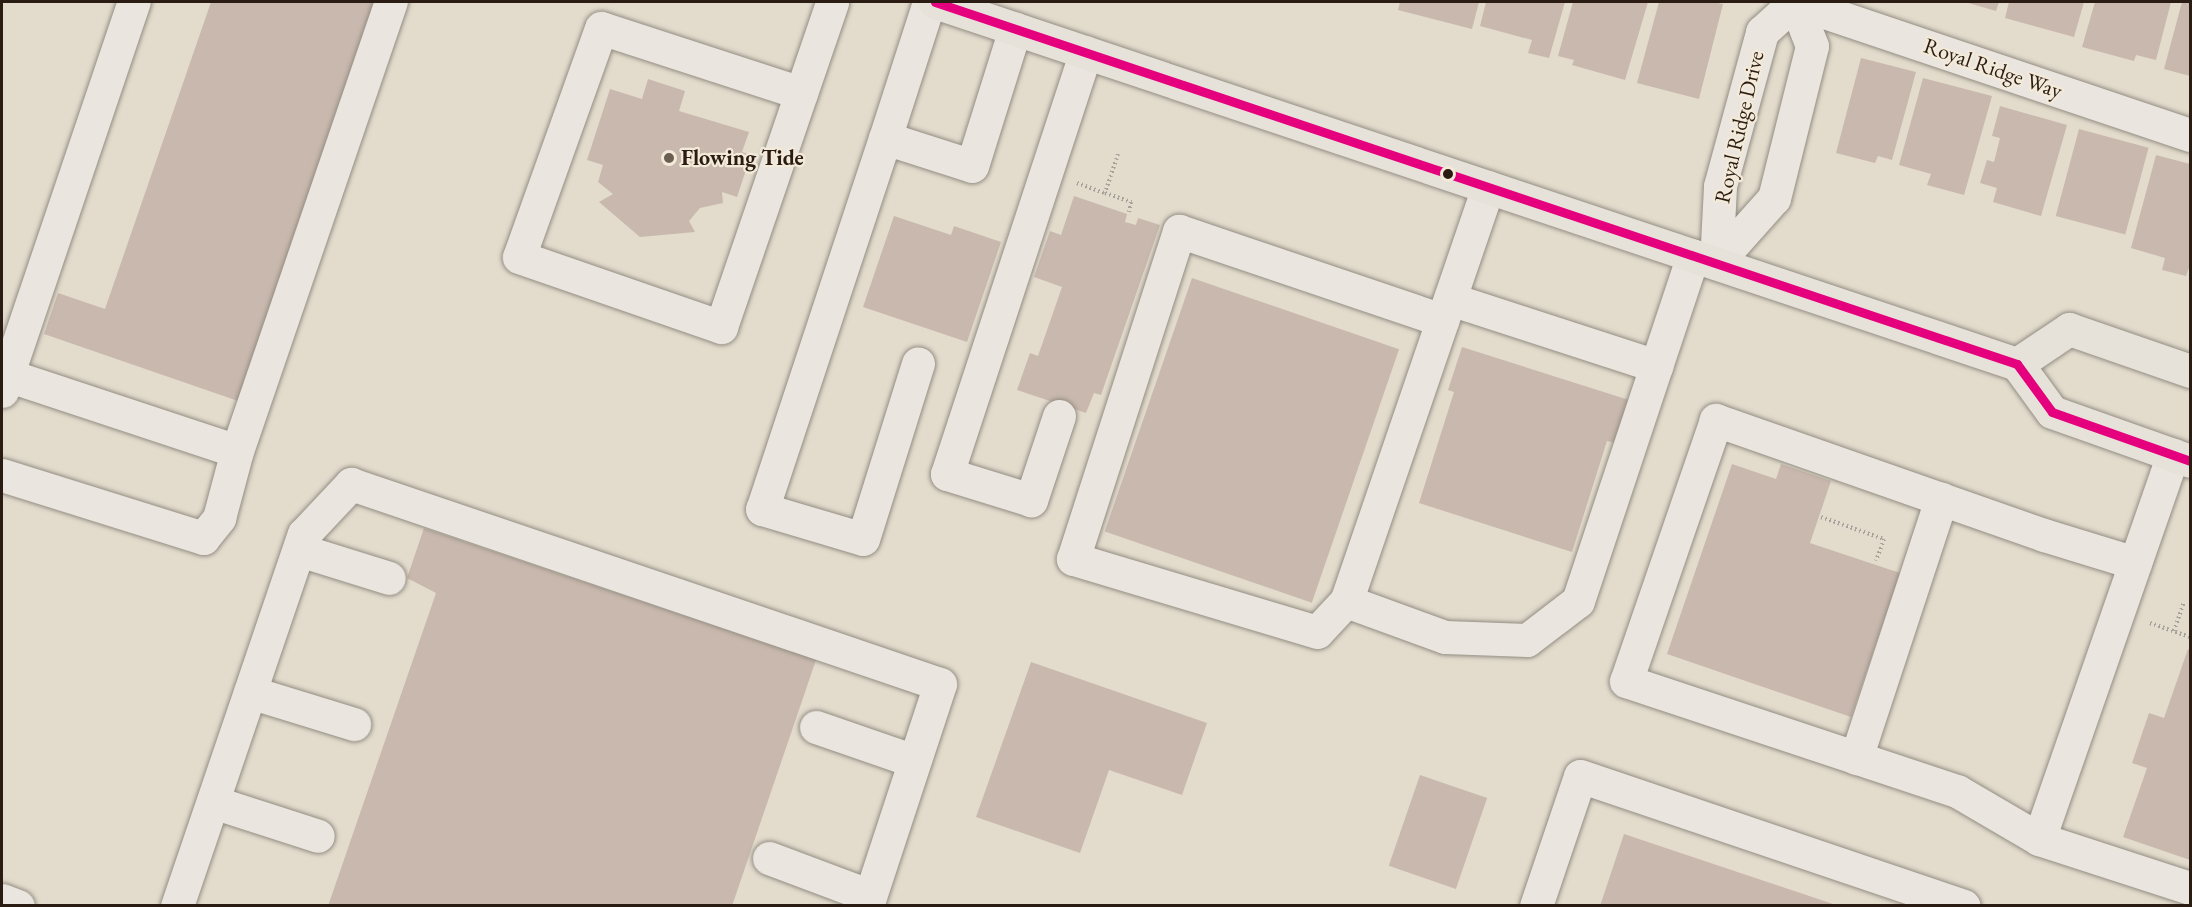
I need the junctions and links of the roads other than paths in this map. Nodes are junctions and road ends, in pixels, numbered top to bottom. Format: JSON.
{"nodes":[{"id":1,"x":134,"y":2,"type":"edge"},
{"id":2,"x":391,"y":2,"type":"edge"},
{"id":3,"x":832,"y":2,"type":"edge"},
{"id":4,"x":929,"y":2,"type":"edge"},
{"id":5,"x":935,"y":2,"type":"edge"},
{"id":6,"x":1795,"y":2,"type":"edge"},
{"id":7,"x":1015,"y":29,"type":"junction"},
{"id":8,"x":1086,"y":52,"type":"junction"},
{"id":9,"x":801,"y":93,"type":"junction"},
{"id":10,"x":2190,"y":135,"type":"edge"},
{"id":11,"x":885,"y":138,"type":"junction"},
{"id":12,"x":1488,"y":187,"type":"junction"},
{"id":13,"x":1705,"y":259,"type":"junction"},
{"id":14,"x":1446,"y":310,"type":"junction"},
{"id":15,"x":918,"y":363,"type":"dead end"},
{"id":16,"x":2017,"y":364,"type":"junction"},
{"id":17,"x":1656,"y":366,"type":"junction"},
{"id":18,"x":2190,"y":371,"type":"edge"},
{"id":19,"x":4,"y":383,"type":"edge"},
{"id":20,"x":1059,"y":416,"type":"dead end"},
{"id":21,"x":237,"y":451,"type":"junction"},
{"id":22,"x":2182,"y":458,"type":"edge"},
{"id":23,"x":2,"y":475,"type":"edge"},
{"id":24,"x":1941,"y":499,"type":"junction"},
{"id":25,"x":299,"y":550,"type":"junction"},
{"id":26,"x":2135,"y":563,"type":"junction"},
{"id":27,"x":389,"y":578,"type":"dead end"},
{"id":28,"x":1346,"y":601,"type":"junction"},
{"id":29,"x":250,"y":692,"type":"junction"},
{"id":30,"x":354,"y":724,"type":"dead end"},
{"id":31,"x":816,"y":727,"type":"dead end"},
{"id":32,"x":1856,"y":758,"type":"junction"},
{"id":33,"x":914,"y":761,"type":"junction"},
{"id":34,"x":213,"y":802,"type":"junction"},
{"id":35,"x":318,"y":836,"type":"dead end"},
{"id":36,"x":2039,"y":839,"type":"junction"},
{"id":37,"x":769,"y":858,"type":"dead end"},
{"id":38,"x":2190,"y":888,"type":"edge"},
{"id":39,"x":2,"y":900,"type":"edge"},
{"id":40,"x":868,"y":901,"type":"edge"},
{"id":41,"x":18,"y":906,"type":"edge"},
{"id":42,"x":177,"y":906,"type":"edge"},
{"id":43,"x":1536,"y":906,"type":"edge"},
{"id":44,"x":1964,"y":906,"type":"edge"}],
"edges":[{"from":1,"to":19,"type":"street"},
{"from":2,"to":21,"type":"street"},
{"from":3,"to":9,"type":"street"},
{"from":4,"to":11,"type":"street"},
{"from":5,"to":7,"type":"main road"},
{"from":6,"to":10,"type":"street","name":"Royal Ridge Way"},
{"from":7,"to":8,"type":"main road"},
{"from":7,"to":11,"type":"street"},
{"from":8,"to":12,"type":"main road"},
{"from":8,"to":20,"type":"street"},
{"from":9,"to":9,"type":"street"},
{"from":11,"to":15,"type":"street"},
{"from":12,"to":13,"type":"main road"},
{"from":12,"to":14,"type":"street"},
{"from":13,"to":13,"type":"street","name":"Royal Ridge Drive"},
{"from":13,"to":16,"type":"main road"},
{"from":13,"to":17,"type":"street"},
{"from":14,"to":17,"type":"street"},
{"from":14,"to":28,"type":"street"},
{"from":14,"to":28,"type":"street"},
{"from":16,"to":18,"type":"main road"},
{"from":16,"to":22,"type":"main road"},
{"from":17,"to":28,"type":"street"},
{"from":19,"to":21,"type":"street"},
{"from":21,"to":23,"type":"street"},
{"from":22,"to":26,"type":"street"},
{"from":24,"to":26,"type":"street"},
{"from":24,"to":32,"type":"street"},
{"from":24,"to":32,"type":"street"},
{"from":25,"to":27,"type":"street"},
{"from":25,"to":29,"type":"street"},
{"from":25,"to":33,"type":"street"},
{"from":26,"to":36,"type":"street"},
{"from":29,"to":30,"type":"street"},
{"from":29,"to":34,"type":"street"},
{"from":31,"to":33,"type":"street"},
{"from":32,"to":36,"type":"street"},
{"from":33,"to":40,"type":"street"},
{"from":34,"to":35,"type":"street"},
{"from":34,"to":42,"type":"street"},
{"from":36,"to":38,"type":"street"},
{"from":37,"to":40,"type":"street"},
{"from":39,"to":41,"type":"street"},
{"from":43,"to":44,"type":"street"}]}
